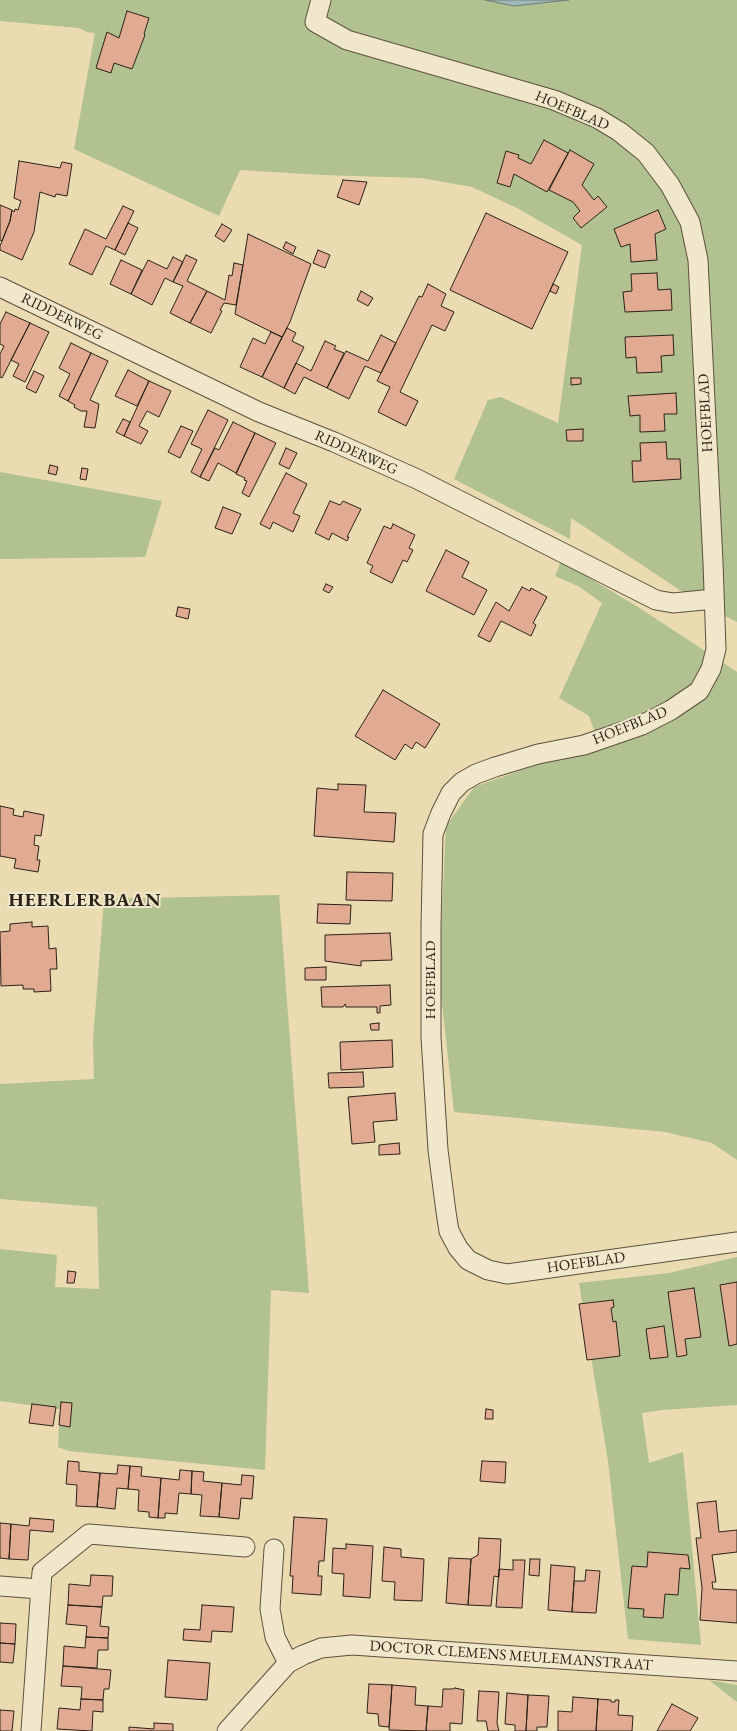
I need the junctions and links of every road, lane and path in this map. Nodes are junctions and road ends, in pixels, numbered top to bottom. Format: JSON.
{"nodes":[{"id":1,"x":321,"y":0,"type":"edge"},
{"id":2,"x":0,"y":287,"type":"edge"},
{"id":3,"x":714,"y":599,"type":"junction"},
{"id":4,"x":737,"y":1242,"type":"edge"},
{"id":5,"x":245,"y":1546,"type":"dead end"},
{"id":6,"x":274,"y":1549,"type":"dead end"},
{"id":7,"x":0,"y":1586,"type":"edge"},
{"id":8,"x":40,"y":1589,"type":"junction"},
{"id":9,"x":288,"y":1663,"type":"junction"},
{"id":10,"x":737,"y":1671,"type":"edge"},
{"id":11,"x":31,"y":1731,"type":"edge"},
{"id":12,"x":227,"y":1731,"type":"edge"}],
"edges":[{"from":1,"to":3,"type":"street","name":"HOEFBLAD"},
{"from":2,"to":3,"type":"street","name":"RIDDERWEG"},
{"from":3,"to":4,"type":"street","name":"HOEFBLAD"},
{"from":5,"to":8,"type":"street"},
{"from":6,"to":9,"type":"street"},
{"from":7,"to":8,"type":"street"},
{"from":8,"to":11,"type":"street"},
{"from":9,"to":10,"type":"street","name":"DOCTOR CLEMENS MEULEMANSTRAAT"},
{"from":9,"to":12,"type":"street","name":"DOCTOR CLEMENS MEULEMANSTRAAT"}]}
